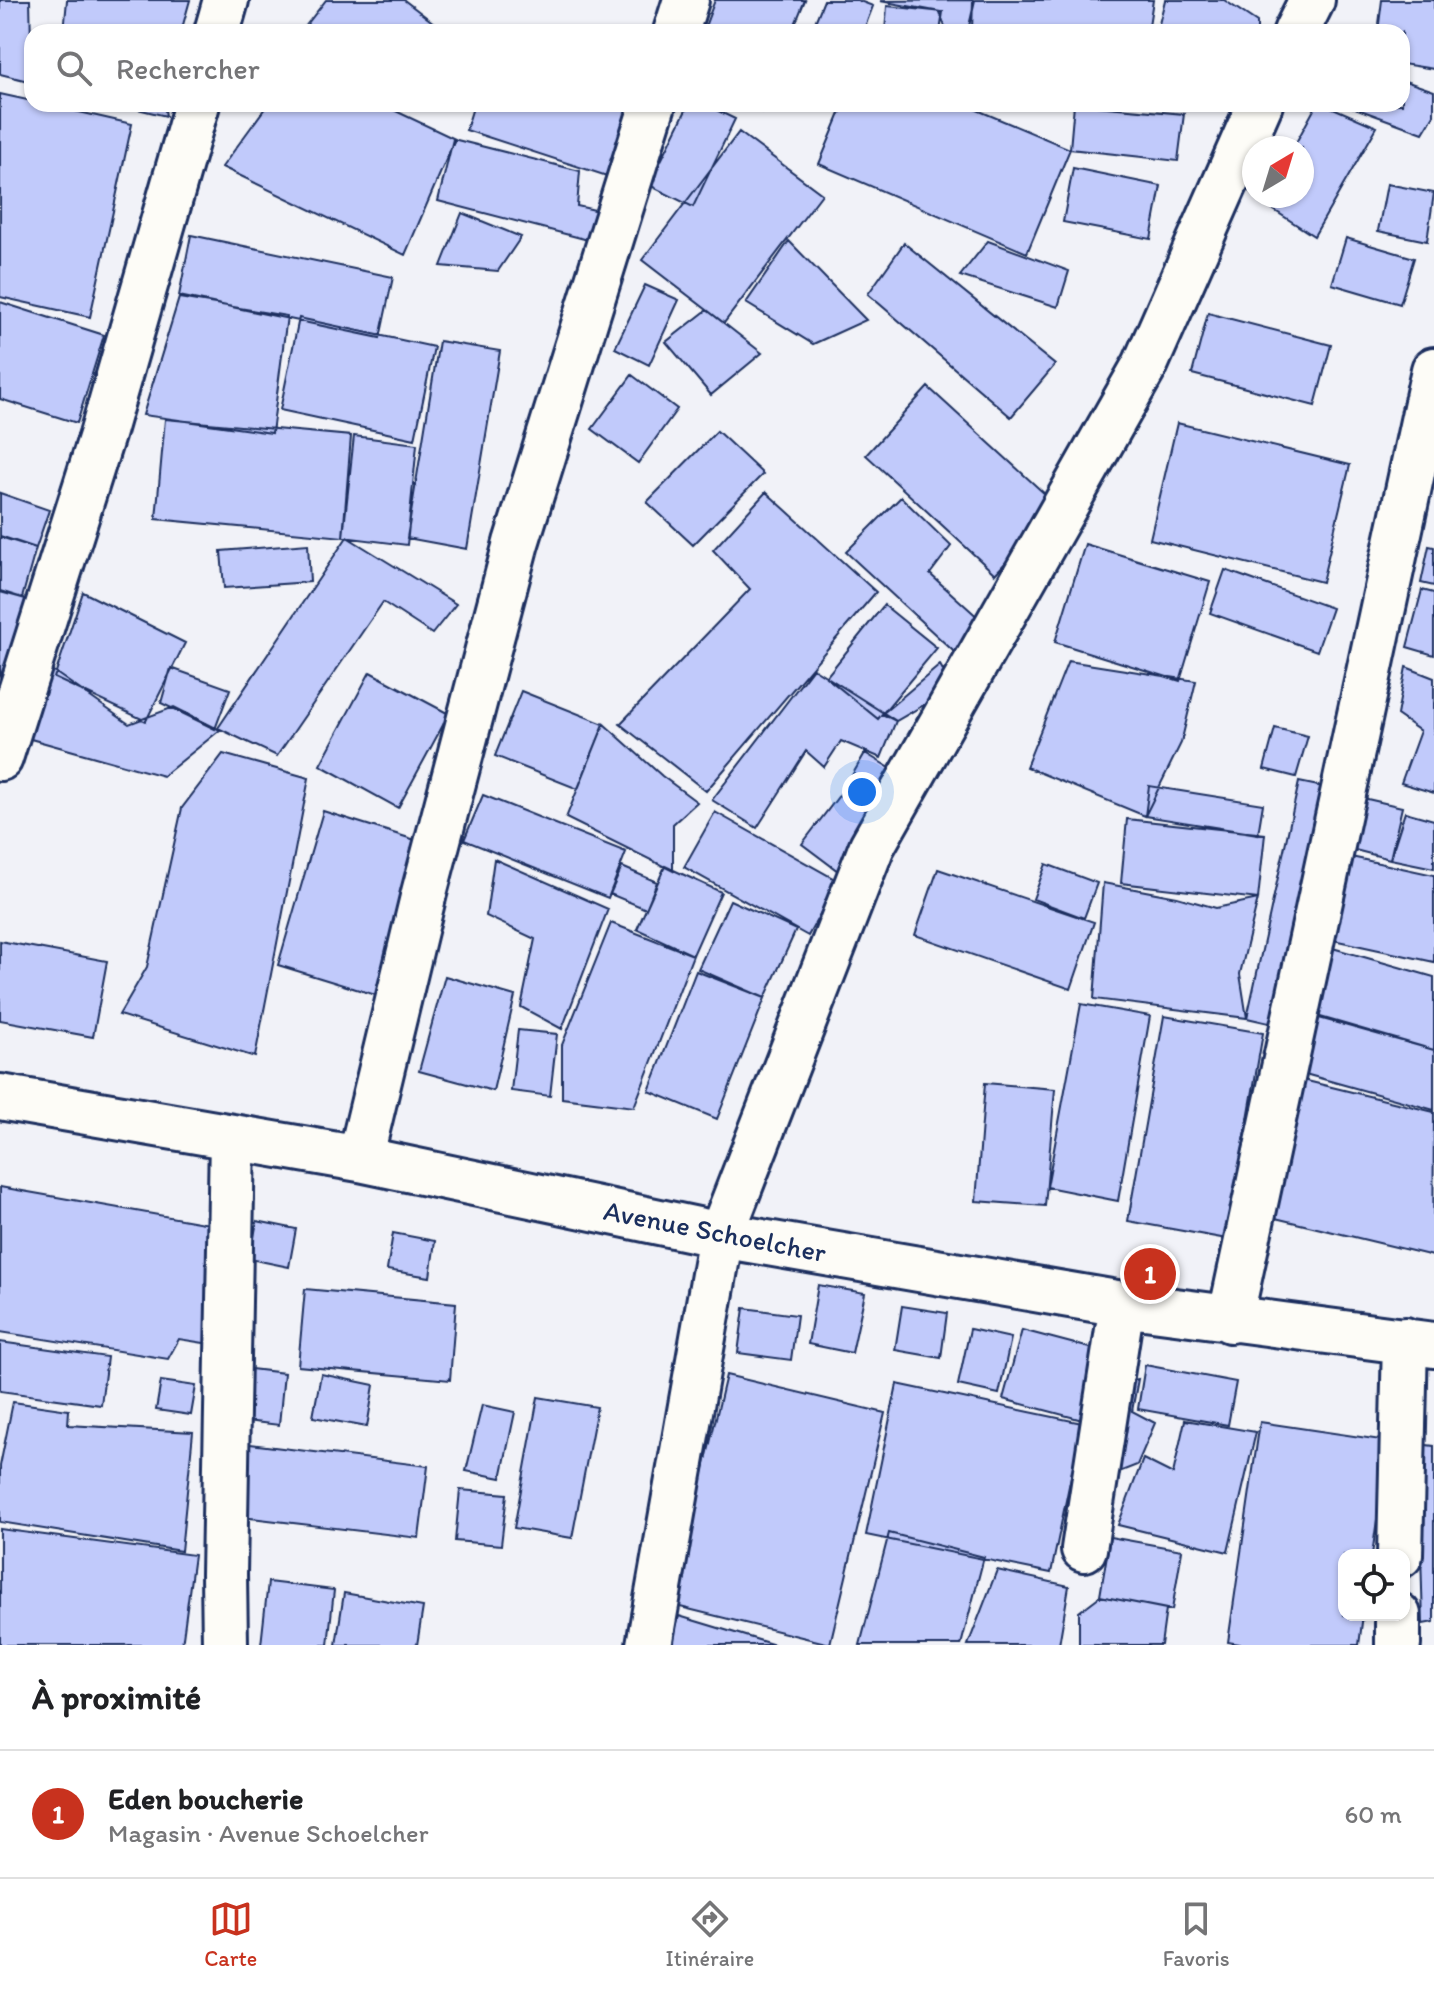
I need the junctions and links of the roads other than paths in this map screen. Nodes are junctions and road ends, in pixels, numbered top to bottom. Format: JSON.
{"nodes":[{"id":1,"x":226,"y":0,"type":"edge"},
{"id":2,"x":686,"y":0,"type":"edge"},
{"id":3,"x":1312,"y":0,"type":"edge"},
{"id":4,"x":219,"y":24,"type":"edge"},
{"id":5,"x":678,"y":24,"type":"edge"},
{"id":6,"x":1300,"y":24,"type":"edge"},
{"id":7,"x":195,"y":112,"type":"edge"},
{"id":8,"x":651,"y":112,"type":"edge"},
{"id":9,"x":1256,"y":112,"type":"edge"},
{"id":10,"x":1434,"y":370,"type":"edge"},
{"id":11,"x":0,"y":758,"type":"edge"},
{"id":12,"x":0,"y":1097,"type":"edge"},
{"id":13,"x":232,"y":1138,"type":"junction"},
{"id":14,"x":360,"y":1159,"type":"junction"},
{"id":15,"x":721,"y":1235,"type":"junction"},
{"id":16,"x":1122,"y":1304,"type":"junction"},
{"id":17,"x":1230,"y":1320,"type":"junction"},
{"id":18,"x":1419,"y":1343,"type":"edge"},
{"id":19,"x":1084,"y":1549,"type":"dead end"},
{"id":20,"x":1401,"y":1549,"type":"edge"},
{"id":21,"x":1398,"y":1621,"type":"edge"},
{"id":22,"x":225,"y":1645,"type":"edge"},
{"id":23,"x":649,"y":1645,"type":"edge"},
{"id":24,"x":1398,"y":1645,"type":"edge"}],
"edges":[{"from":1,"to":4,"type":"street"},
{"from":2,"to":5,"type":"street"},
{"from":3,"to":6,"type":"street"},
{"from":7,"to":11,"type":"street"},
{"from":8,"to":14,"type":"street"},
{"from":9,"to":15,"type":"street"},
{"from":10,"to":17,"type":"street"},
{"from":12,"to":13,"type":"street","name":"Avenue Schoelcher"},
{"from":13,"to":14,"type":"street","name":"Avenue Schoelcher"},
{"from":13,"to":22,"type":"street"},
{"from":14,"to":15,"type":"street","name":"Avenue Schoelcher"},
{"from":15,"to":16,"type":"street","name":"Avenue Schoelcher"},
{"from":15,"to":23,"type":"street"},
{"from":16,"to":17,"type":"street","name":"Avenue Schoelcher"},
{"from":16,"to":19,"type":"street"},
{"from":17,"to":18,"type":"street","name":"Avenue Schoelcher"},
{"from":18,"to":20,"type":"street"},
{"from":21,"to":24,"type":"street"}]}
